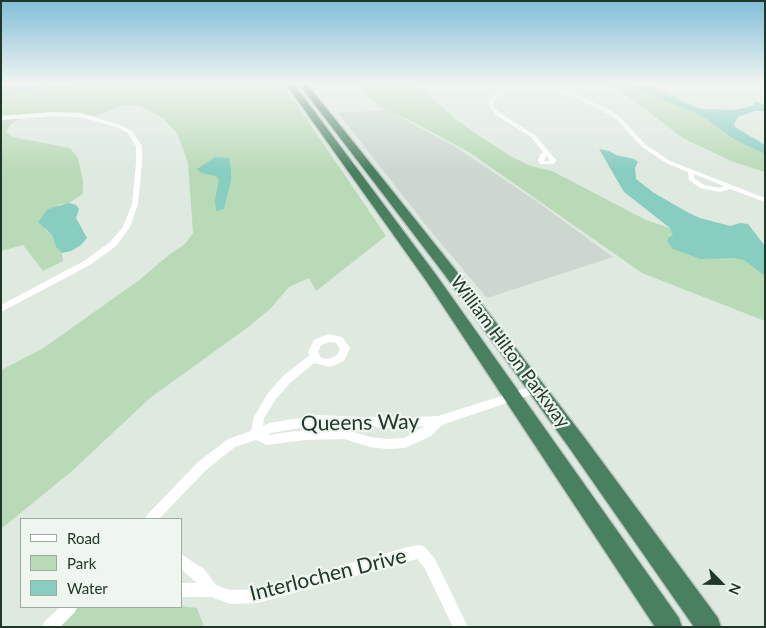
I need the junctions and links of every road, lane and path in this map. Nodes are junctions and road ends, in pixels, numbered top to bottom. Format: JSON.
{"nodes":[{"id":1,"x":312,"y":113,"type":"edge"},
{"id":2,"x":316,"y":113,"type":"edge"},
{"id":3,"x":327,"y":113,"type":"edge"},
{"id":4,"x":497,"y":113,"type":"edge"},
{"id":5,"x":610,"y":113,"type":"edge"},
{"id":6,"x":1,"y":118,"type":"edge"},
{"id":7,"x":340,"y":130,"type":"junction"},
{"id":8,"x":546,"y":153,"type":"dead end"},
{"id":9,"x":765,"y":200,"type":"edge"},
{"id":10,"x":1,"y":309,"type":"edge"},
{"id":11,"x":315,"y":357,"type":"dead end"},
{"id":12,"x":536,"y":389,"type":"junction"},
{"id":13,"x":513,"y":397,"type":"junction"},
{"id":14,"x":438,"y":421,"type":"junction"},
{"id":15,"x":256,"y":435,"type":"junction"},
{"id":16,"x":152,"y":518,"type":"edge"},
{"id":17,"x":182,"y":561,"type":"edge"},
{"id":18,"x":182,"y":590,"type":"edge"},
{"id":19,"x":211,"y":590,"type":"junction"},
{"id":20,"x":69,"y":608,"type":"edge"},
{"id":21,"x":49,"y":627,"type":"edge"},
{"id":22,"x":461,"y":627,"type":"edge"},
{"id":23,"x":670,"y":627,"type":"edge"},
{"id":24,"x":709,"y":627,"type":"edge"}],
"edges":[{"from":1,"to":13,"type":"highway","name":"William Hilton Parkway"},
{"from":2,"to":7,"type":"highway"},
{"from":3,"to":7,"type":"highway","name":"William Hilton Parkway"},
{"from":4,"to":8,"type":"street"},
{"from":5,"to":9,"type":"street"},
{"from":6,"to":10,"type":"street"},
{"from":7,"to":12,"type":"highway","name":"William Hilton Parkway"},
{"from":11,"to":15,"type":"street"},
{"from":12,"to":13,"type":"street","name":"Queens Way"},
{"from":12,"to":24,"type":"highway","name":"William Hilton Parkway"},
{"from":13,"to":14,"type":"street","name":"Queens Way"},
{"from":13,"to":23,"type":"highway","name":"William Hilton Parkway"},
{"from":14,"to":15,"type":"street","name":"Queens Way"},
{"from":14,"to":15,"type":"street","name":"Queens Way"},
{"from":15,"to":16,"type":"street","name":"Queens Way"},
{"from":17,"to":19,"type":"street"},
{"from":18,"to":19,"type":"street","name":"Interlochen Drive"},
{"from":19,"to":22,"type":"street","name":"Interlochen Drive"},
{"from":20,"to":21,"type":"street"}]}
